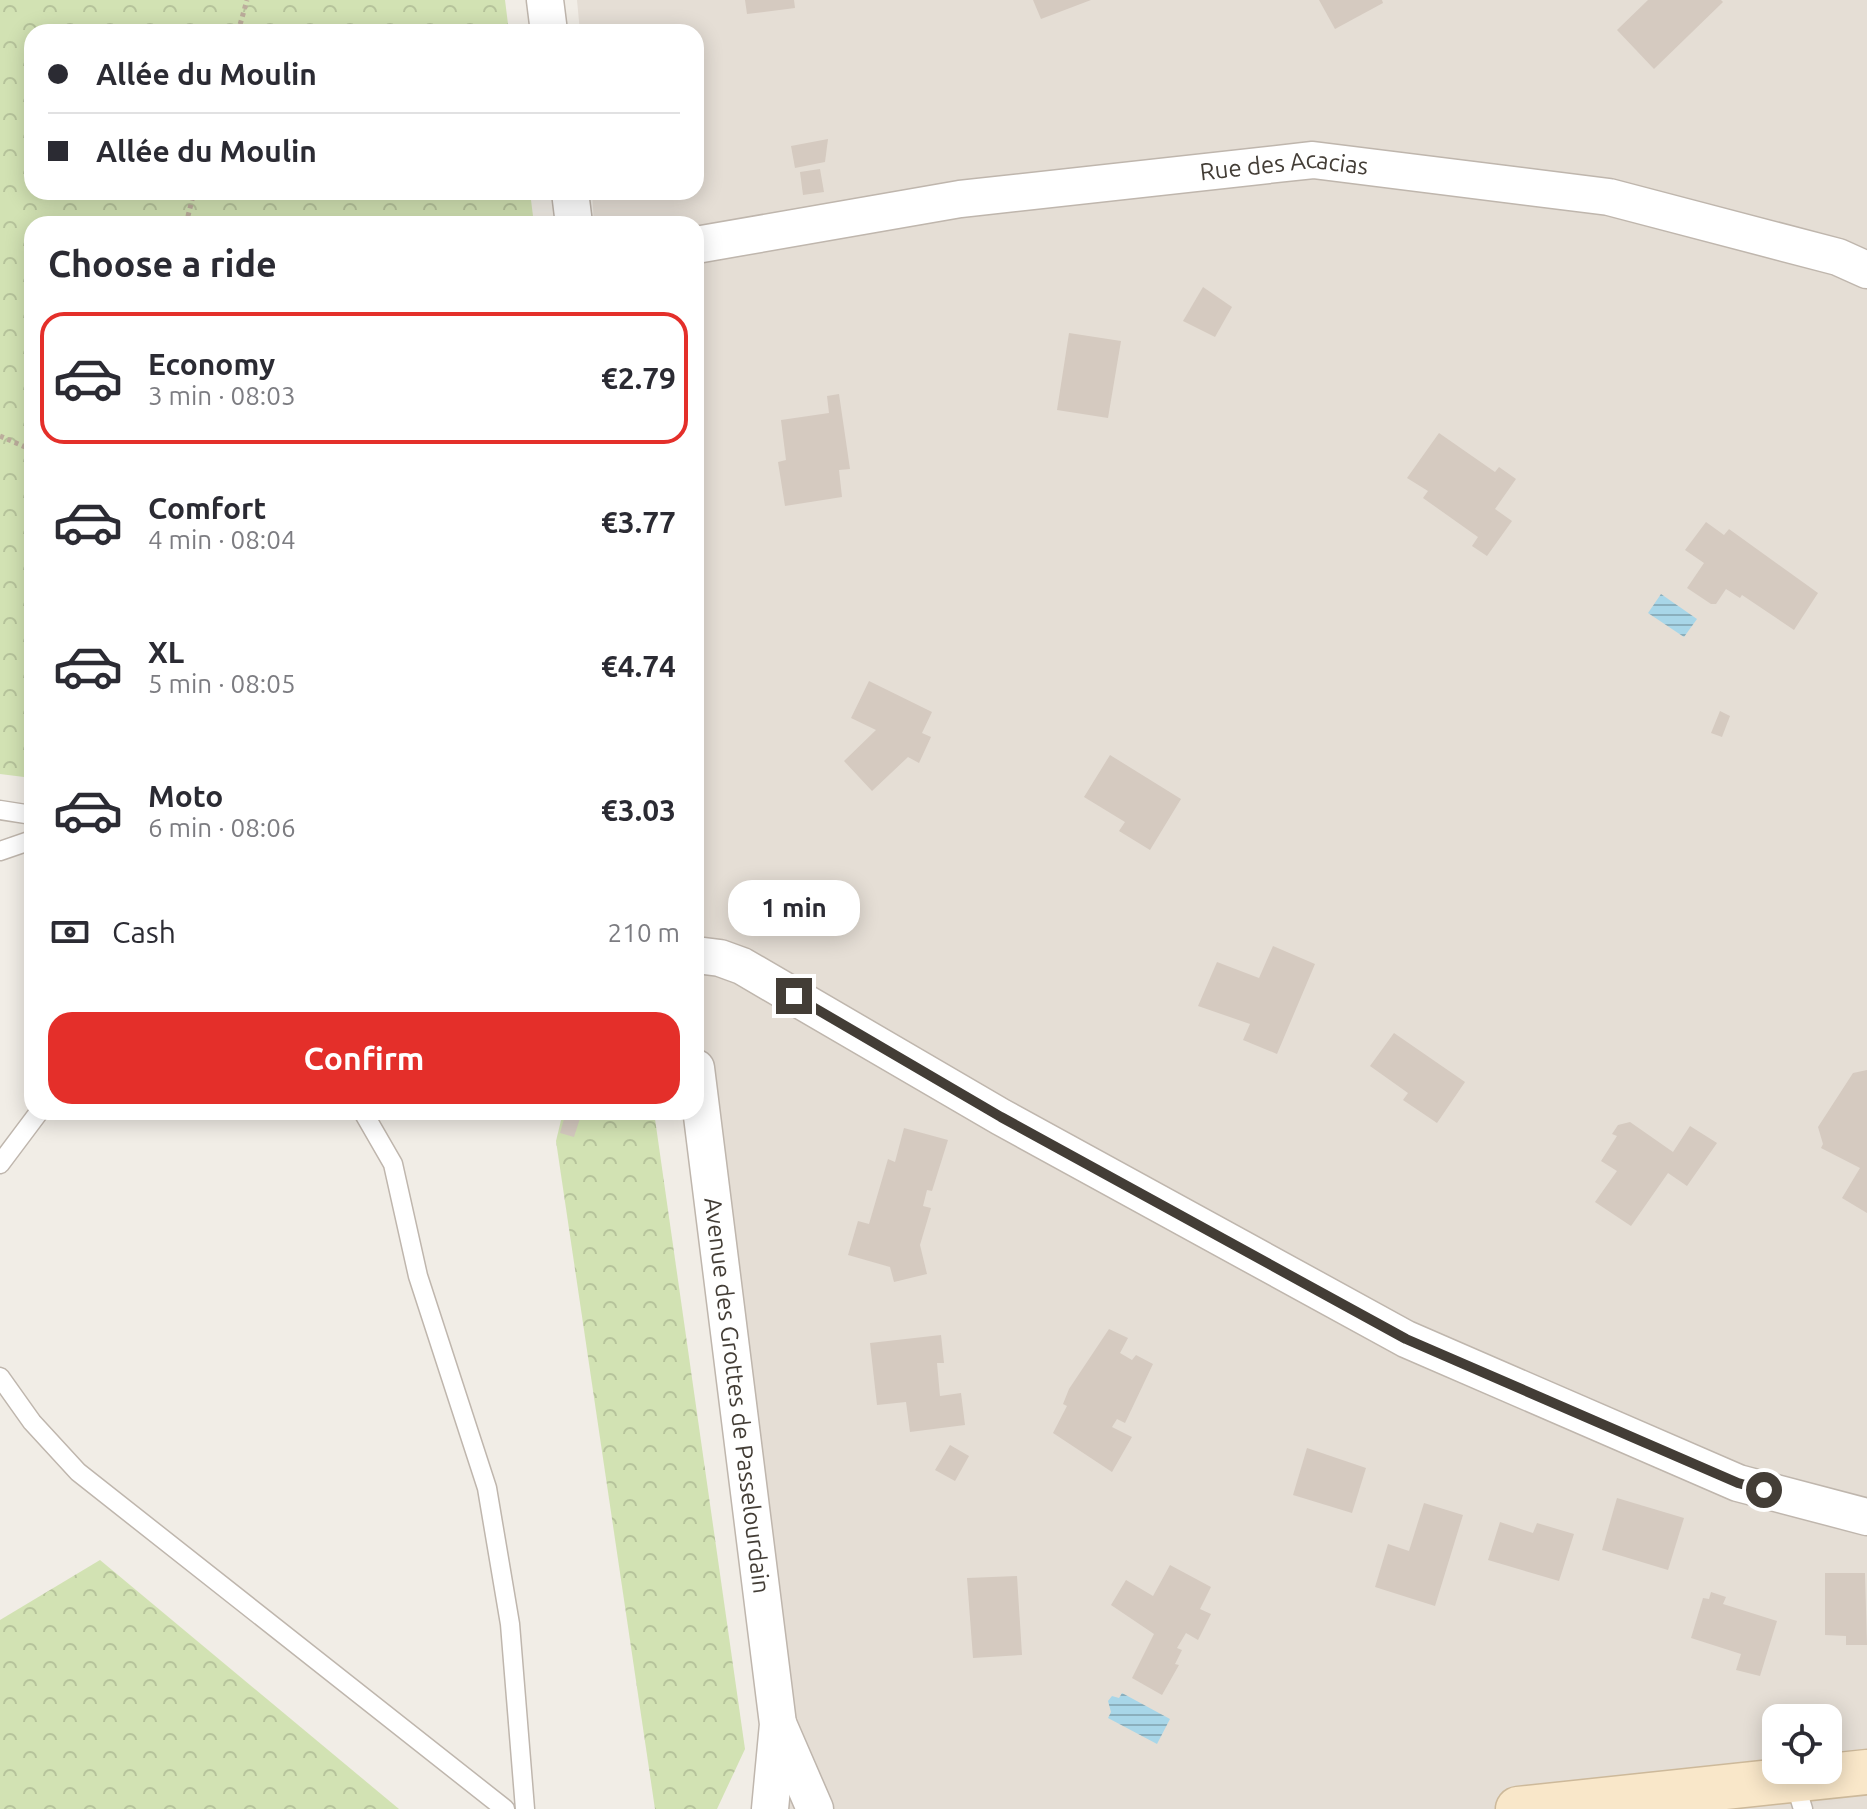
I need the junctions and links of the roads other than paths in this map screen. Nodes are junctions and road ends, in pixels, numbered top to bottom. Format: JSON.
{"nodes":[{"id":1,"x":545,"y":0,"type":"edge"},
{"id":2,"x":548,"y":24,"type":"edge"},
{"id":3,"x":704,"y":244,"type":"edge"},
{"id":4,"x":1867,"y":270,"type":"edge"},
{"id":5,"x":0,"y":810,"type":"edge"},
{"id":6,"x":24,"y":814,"type":"edge"},
{"id":7,"x":24,"y":843,"type":"edge"},
{"id":8,"x":0,"y":851,"type":"edge"},
{"id":9,"x":704,"y":956,"type":"edge"},
{"id":10,"x":33,"y":1120,"type":"edge"},
{"id":11,"x":368,"y":1120,"type":"edge"},
{"id":12,"x":702,"y":1120,"type":"edge"},
{"id":13,"x":1,"y":1162,"type":"edge"},
{"id":14,"x":0,"y":1377,"type":"edge"},
{"id":15,"x":1867,"y":1517,"type":"edge"},
{"id":16,"x":778,"y":1724,"type":"junction"},
{"id":17,"x":1867,"y":1772,"type":"edge"},
{"id":18,"x":1798,"y":1794,"type":"edge"},
{"id":19,"x":766,"y":1803,"type":"edge"},
{"id":20,"x":505,"y":1809,"type":"edge"},
{"id":21,"x":525,"y":1809,"type":"edge"},
{"id":22,"x":815,"y":1809,"type":"edge"},
{"id":23,"x":1518,"y":1809,"type":"edge"}],
"edges":[{"from":1,"to":2,"type":"street"},
{"from":3,"to":4,"type":"street","name":"Rue des Acacias"},
{"from":5,"to":6,"type":"lane"},
{"from":7,"to":8,"type":"lane"},
{"from":9,"to":15,"type":"street"},
{"from":10,"to":13,"type":"lane"},
{"from":11,"to":21,"type":"lane"},
{"from":12,"to":16,"type":"street","name":"Avenue des Grottes de Passelourdain"},
{"from":14,"to":20,"type":"lane"},
{"from":16,"to":19,"type":"street","name":"Avenue des Grottes de Passelourdain"},
{"from":16,"to":22,"type":"street","name":"Avenue des Grottes de Passelourdain"},
{"from":17,"to":18,"type":"street"},
{"from":18,"to":23,"type":"street"}]}
